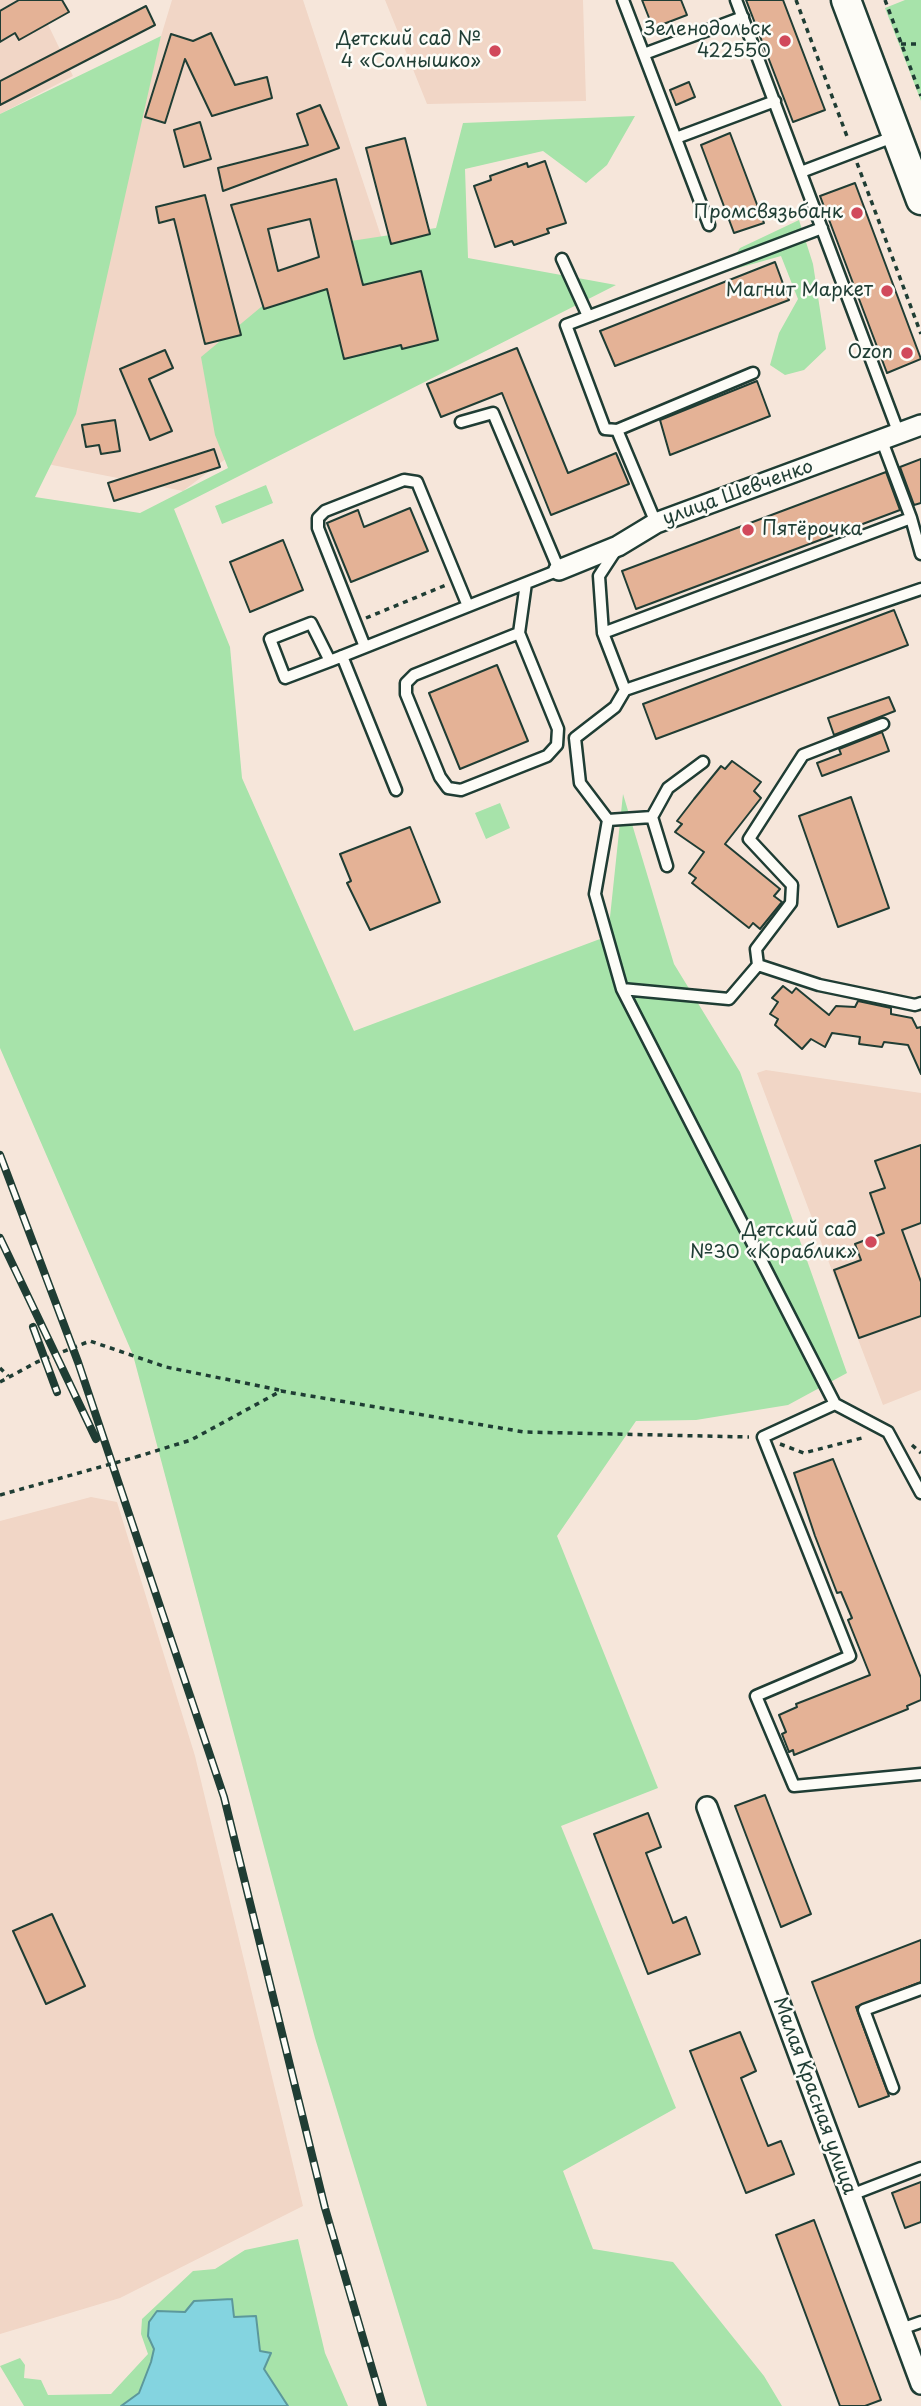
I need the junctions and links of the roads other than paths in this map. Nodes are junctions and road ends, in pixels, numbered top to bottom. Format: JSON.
{"nodes":[{"id":1,"x":623,"y":0,"type":"edge"},
{"id":2,"x":736,"y":0,"type":"edge"},
{"id":3,"x":846,"y":0,"type":"edge"},
{"id":4,"x":743,"y":17,"type":"junction"},
{"id":5,"x":644,"y":54,"type":"junction"},
{"id":6,"x":775,"y":101,"type":"junction"},
{"id":7,"x":897,"y":135,"type":"junction"},
{"id":8,"x":676,"y":138,"type":"junction"},
{"id":9,"x":801,"y":172,"type":"junction"},
{"id":10,"x":921,"y":200,"type":"edge"},
{"id":11,"x":709,"y":225,"type":"dead end"},
{"id":12,"x":822,"y":228,"type":"junction"},
{"id":13,"x":562,"y":259,"type":"dead end"},
{"id":14,"x":588,"y":316,"type":"junction"},
{"id":15,"x":752,"y":373,"type":"dead end"},
{"id":16,"x":461,"y":422,"type":"dead end"},
{"id":17,"x":921,"y":425,"type":"edge"},
{"id":18,"x":617,"y":430,"type":"junction"},
{"id":19,"x":891,"y":437,"type":"junction"},
{"id":20,"x":911,"y":518,"type":"junction"},
{"id":21,"x":656,"y":523,"type":"junction"},
{"id":22,"x":618,"y":546,"type":"junction"},
{"id":23,"x":921,"y":554,"type":"edge"},
{"id":24,"x":559,"y":570,"type":"junction"},
{"id":25,"x":526,"y":583,"type":"junction"},
{"id":26,"x":921,"y":589,"type":"edge"},
{"id":27,"x":468,"y":606,"type":"junction"},
{"id":28,"x":519,"y":632,"type":"junction"},
{"id":29,"x":603,"y":633,"type":"junction"},
{"id":30,"x":365,"y":647,"type":"junction"},
{"id":31,"x":342,"y":656,"type":"junction"},
{"id":32,"x":330,"y":661,"type":"junction"},
{"id":33,"x":625,"y":691,"type":"junction"},
{"id":34,"x":883,"y":724,"type":"dead end"},
{"id":35,"x":703,"y":762,"type":"dead end"},
{"id":36,"x":396,"y":790,"type":"dead end"},
{"id":37,"x":652,"y":817,"type":"junction"},
{"id":38,"x":608,"y":820,"type":"junction"},
{"id":39,"x":667,"y":866,"type":"dead end"},
{"id":40,"x":758,"y":965,"type":"junction"},
{"id":41,"x":621,"y":989,"type":"junction"},
{"id":42,"x":921,"y":1003,"type":"edge"},
{"id":43,"x":835,"y":1404,"type":"junction"},
{"id":44,"x":921,"y":1493,"type":"edge"},
{"id":45,"x":921,"y":1774,"type":"edge"},
{"id":46,"x":707,"y":1807,"type":"dead end"},
{"id":47,"x":921,"y":1989,"type":"edge"},
{"id":48,"x":893,"y":2088,"type":"dead end"},
{"id":49,"x":921,"y":2168,"type":"edge"},
{"id":50,"x":851,"y":2194,"type":"junction"},
{"id":51,"x":921,"y":2322,"type":"edge"},
{"id":52,"x":901,"y":2329,"type":"junction"},
{"id":53,"x":921,"y":2384,"type":"edge"}],
"edges":[{"from":1,"to":5,"type":"lane"},
{"from":2,"to":4,"type":"lane"},
{"from":3,"to":7,"type":"main road"},
{"from":4,"to":5,"type":"lane"},
{"from":4,"to":6,"type":"lane"},
{"from":5,"to":8,"type":"lane"},
{"from":6,"to":8,"type":"lane"},
{"from":6,"to":9,"type":"lane"},
{"from":7,"to":9,"type":"lane"},
{"from":7,"to":10,"type":"main road"},
{"from":8,"to":11,"type":"lane"},
{"from":9,"to":12,"type":"lane"},
{"from":12,"to":14,"type":"lane"},
{"from":12,"to":19,"type":"lane"},
{"from":13,"to":14,"type":"lane"},
{"from":14,"to":18,"type":"lane"},
{"from":15,"to":18,"type":"lane"},
{"from":16,"to":24,"type":"lane"},
{"from":17,"to":19,"type":"street","name":"улица Шевченко"},
{"from":18,"to":21,"type":"lane"},
{"from":19,"to":20,"type":"lane"},
{"from":19,"to":21,"type":"street","name":"улица Шевченко"},
{"from":20,"to":23,"type":"lane"},
{"from":20,"to":29,"type":"lane"},
{"from":21,"to":22,"type":"street","name":"улица Шевченко"},
{"from":22,"to":24,"type":"street","name":"улица Шевченко"},
{"from":22,"to":29,"type":"lane"},
{"from":24,"to":25,"type":"lane"},
{"from":25,"to":27,"type":"lane"},
{"from":25,"to":28,"type":"lane"},
{"from":26,"to":33,"type":"lane"},
{"from":27,"to":30,"type":"lane"},
{"from":27,"to":30,"type":"lane"},
{"from":28,"to":28,"type":"lane"},
{"from":29,"to":33,"type":"lane"},
{"from":30,"to":31,"type":"lane"},
{"from":31,"to":32,"type":"lane"},
{"from":31,"to":36,"type":"lane"},
{"from":32,"to":32,"type":"lane"},
{"from":33,"to":38,"type":"lane"},
{"from":34,"to":40,"type":"lane"},
{"from":35,"to":37,"type":"lane"},
{"from":37,"to":38,"type":"lane"},
{"from":37,"to":39,"type":"lane"},
{"from":38,"to":41,"type":"lane"},
{"from":40,"to":41,"type":"lane"},
{"from":40,"to":42,"type":"lane"},
{"from":41,"to":43,"type":"lane"},
{"from":43,"to":44,"type":"lane"},
{"from":43,"to":45,"type":"lane"},
{"from":46,"to":50,"type":"street","name":"Малая Красная улица"},
{"from":47,"to":48,"type":"lane"},
{"from":49,"to":50,"type":"lane"},
{"from":50,"to":52,"type":"street","name":"Малая Красная улица"},
{"from":51,"to":52,"type":"lane"},
{"from":52,"to":53,"type":"street","name":"Малая Красная улица"}]}
